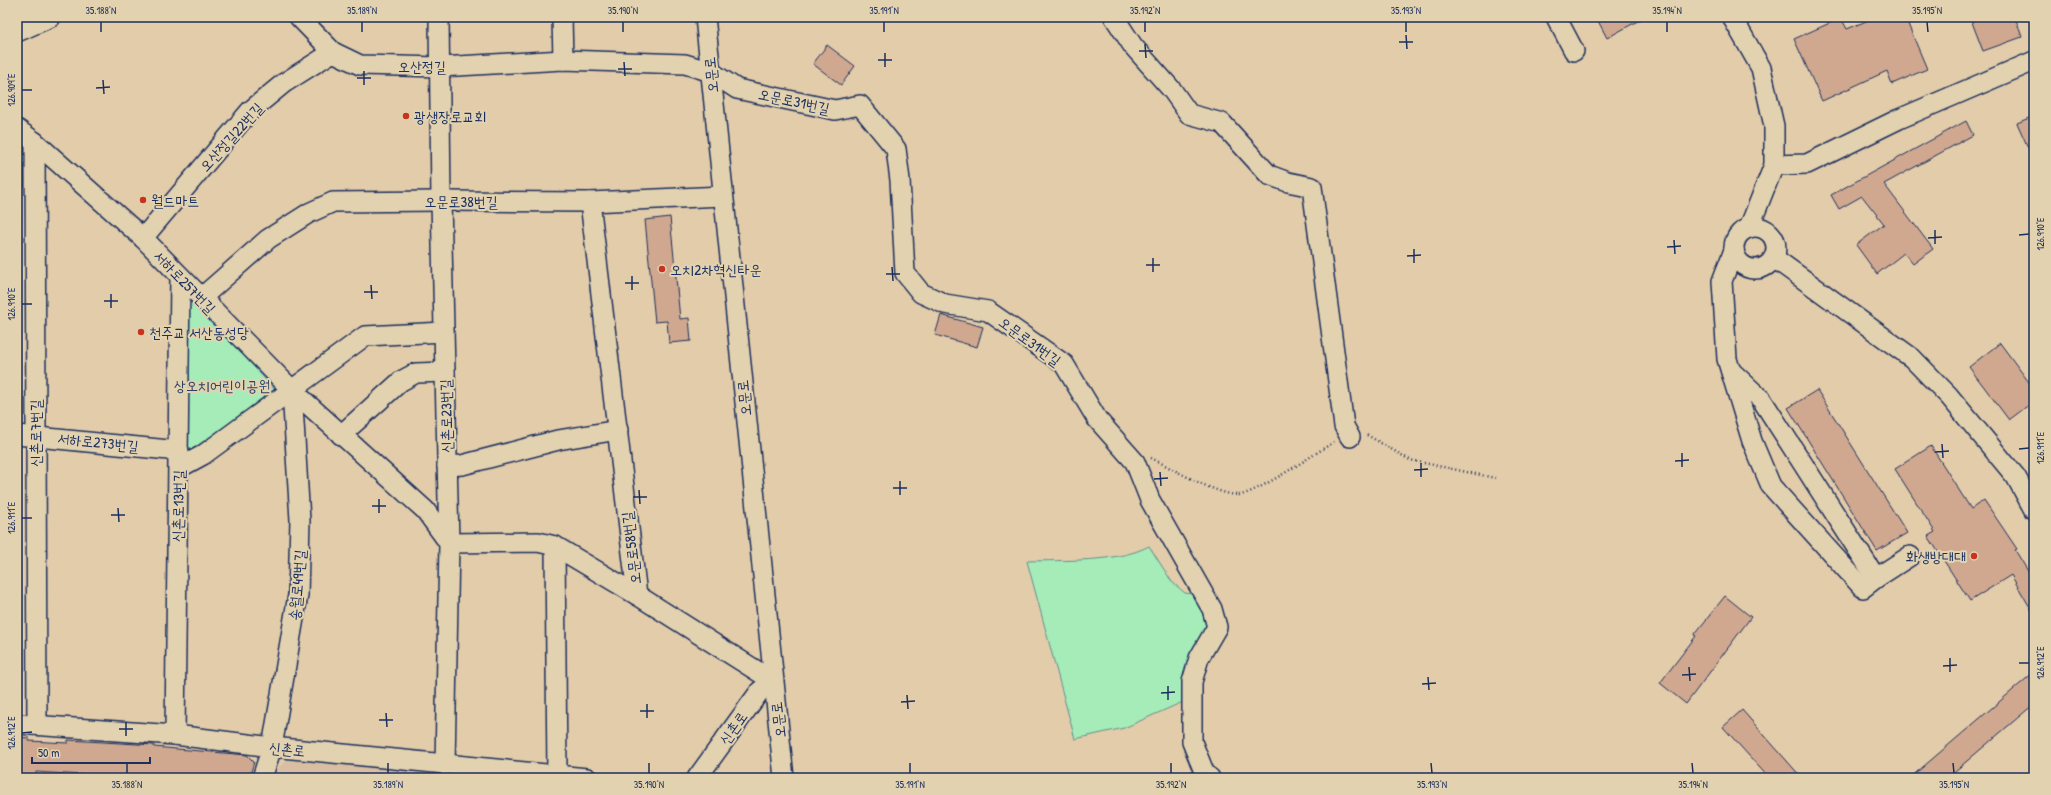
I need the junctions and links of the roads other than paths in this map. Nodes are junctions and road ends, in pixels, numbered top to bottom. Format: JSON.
{"nodes":[{"id":1,"x":299,"y":17,"type":"edge"},
{"id":2,"x":439,"y":17,"type":"edge"},
{"id":3,"x":562,"y":17,"type":"edge"},
{"id":4,"x":705,"y":17,"type":"edge"},
{"id":5,"x":1114,"y":17,"type":"edge"},
{"id":6,"x":1556,"y":17,"type":"edge"},
{"id":7,"x":1732,"y":17,"type":"edge"},
{"id":8,"x":45,"y":20,"type":"edge"},
{"id":9,"x":17,"y":32,"type":"edge"},
{"id":10,"x":1574,"y":51,"type":"dead end"},
{"id":11,"x":333,"y":52,"type":"junction"},
{"id":12,"x":563,"y":60,"type":"junction"},
{"id":13,"x":2034,"y":61,"type":"edge"},
{"id":14,"x":440,"y":67,"type":"junction"},
{"id":15,"x":711,"y":72,"type":"junction"},
{"id":16,"x":17,"y":129,"type":"edge"},
{"id":17,"x":35,"y":142,"type":"junction"},
{"id":18,"x":1774,"y":164,"type":"junction"},
{"id":19,"x":723,"y":196,"type":"junction"},
{"id":20,"x":440,"y":201,"type":"junction"},
{"id":21,"x":590,"y":202,"type":"junction"},
{"id":22,"x":1749,"y":228,"type":"junction"},
{"id":23,"x":143,"y":238,"type":"junction"},
{"id":24,"x":1734,"y":250,"type":"junction"},
{"id":25,"x":1774,"y":258,"type":"junction"},
{"id":26,"x":180,"y":277,"type":"junction"},
{"id":27,"x":200,"y":298,"type":"junction"},
{"id":28,"x":444,"y":332,"type":"junction"},
{"id":29,"x":1730,"y":370,"type":"junction"},
{"id":30,"x":445,"y":372,"type":"junction"},
{"id":31,"x":292,"y":390,"type":"junction"},
{"id":32,"x":618,"y":430,"type":"junction"},
{"id":33,"x":26,"y":435,"type":"edge"},
{"id":34,"x":342,"y":435,"type":"junction"},
{"id":35,"x":1350,"y":437,"type":"road end"},
{"id":36,"x":179,"y":460,"type":"junction"},
{"id":37,"x":447,"y":466,"type":"junction"},
{"id":38,"x":2034,"y":510,"type":"edge"},
{"id":39,"x":449,"y":543,"type":"junction"},
{"id":40,"x":555,"y":546,"type":"junction"},
{"id":41,"x":1910,"y":556,"type":"dead end"},
{"id":42,"x":1876,"y":578,"type":"junction"},
{"id":43,"x":637,"y":595,"type":"junction"},
{"id":44,"x":773,"y":681,"type":"junction"},
{"id":45,"x":17,"y":724,"type":"edge"},
{"id":46,"x":37,"y":725,"type":"junction"},
{"id":47,"x":175,"y":735,"type":"junction"},
{"id":48,"x":272,"y":747,"type":"junction"},
{"id":49,"x":445,"y":764,"type":"junction"},
{"id":50,"x":557,"y":775,"type":"junction"},
{"id":51,"x":262,"y":778,"type":"edge"},
{"id":52,"x":585,"y":778,"type":"edge"},
{"id":53,"x":698,"y":778,"type":"edge"},
{"id":54,"x":784,"y":778,"type":"edge"},
{"id":55,"x":1210,"y":778,"type":"edge"}],
"edges":[{"from":1,"to":11,"type":"street","name":"오산정길"},
{"from":2,"to":14,"type":"street","name":"신촌로23번길"},
{"from":3,"to":12,"type":"street"},
{"from":4,"to":15,"type":"street","name":"오문로"},
{"from":5,"to":35,"type":"street"},
{"from":6,"to":10,"type":"street"},
{"from":7,"to":18,"type":"street"},
{"from":8,"to":9,"type":"street"},
{"from":11,"to":14,"type":"street","name":"오산정길"},
{"from":11,"to":23,"type":"street","name":"오산정길22번길"},
{"from":12,"to":14,"type":"street","name":"오산정길"},
{"from":12,"to":15,"type":"street","name":"오산정길"},
{"from":13,"to":18,"type":"street"},
{"from":14,"to":20,"type":"street","name":"신촌로23번길"},
{"from":15,"to":19,"type":"street","name":"오문로"},
{"from":15,"to":55,"type":"street","name":"오문로31번길"},
{"from":16,"to":17,"type":"street","name":"서하로257번길"},
{"from":17,"to":23,"type":"street","name":"서하로257번길"},
{"from":17,"to":33,"type":"street","name":"신촌로7번길"},
{"from":18,"to":22,"type":"street"},
{"from":19,"to":21,"type":"street","name":"오문로38번길"},
{"from":19,"to":44,"type":"street","name":"오문로"},
{"from":20,"to":21,"type":"street","name":"오문로38번길"},
{"from":20,"to":27,"type":"street","name":"오문로38번길"},
{"from":20,"to":28,"type":"street","name":"신촌로23번길"},
{"from":21,"to":32,"type":"street"},
{"from":22,"to":24,"type":"street"},
{"from":22,"to":25,"type":"street"},
{"from":23,"to":26,"type":"street","name":"서하로257번길"},
{"from":24,"to":25,"type":"street"},
{"from":24,"to":29,"type":"street"},
{"from":25,"to":38,"type":"street"},
{"from":26,"to":27,"type":"street","name":"서하로257번길"},
{"from":26,"to":36,"type":"street","name":"신촌로13번길"},
{"from":27,"to":31,"type":"street","name":"서하로257번길"},
{"from":28,"to":30,"type":"street","name":"신촌로23번길"},
{"from":28,"to":31,"type":"street"},
{"from":29,"to":42,"type":"street"},
{"from":29,"to":42,"type":"street"},
{"from":30,"to":34,"type":"street"},
{"from":30,"to":37,"type":"street","name":"신촌로23번길"},
{"from":31,"to":34,"type":"street","name":"서하로257번길"},
{"from":31,"to":36,"type":"street"},
{"from":31,"to":48,"type":"street","name":"송월로49번길"},
{"from":32,"to":37,"type":"street"},
{"from":32,"to":43,"type":"street","name":"오문로58번길"},
{"from":33,"to":36,"type":"street","name":"서하로273번길"},
{"from":33,"to":46,"type":"street","name":"신촌로7번길"},
{"from":34,"to":39,"type":"street","name":"서하로257번길"},
{"from":36,"to":47,"type":"street","name":"신촌로13번길"},
{"from":37,"to":39,"type":"street","name":"신촌로23번길"},
{"from":39,"to":40,"type":"street","name":"오문로58번길"},
{"from":39,"to":49,"type":"street","name":"신촌로23번길"},
{"from":40,"to":43,"type":"street","name":"오문로58번길"},
{"from":40,"to":50,"type":"street"},
{"from":41,"to":42,"type":"street"},
{"from":43,"to":44,"type":"street","name":"오문로58번길"},
{"from":44,"to":53,"type":"street","name":"신촌로"},
{"from":44,"to":54,"type":"street","name":"오문로"},
{"from":45,"to":46,"type":"street","name":"신촌로"},
{"from":46,"to":47,"type":"street","name":"신촌로"},
{"from":47,"to":48,"type":"street","name":"신촌로"},
{"from":48,"to":49,"type":"street","name":"신촌로"},
{"from":48,"to":51,"type":"street","name":"송월로49번길"},
{"from":49,"to":50,"type":"street","name":"신촌로"},
{"from":50,"to":52,"type":"street","name":"신촌로"}]}
